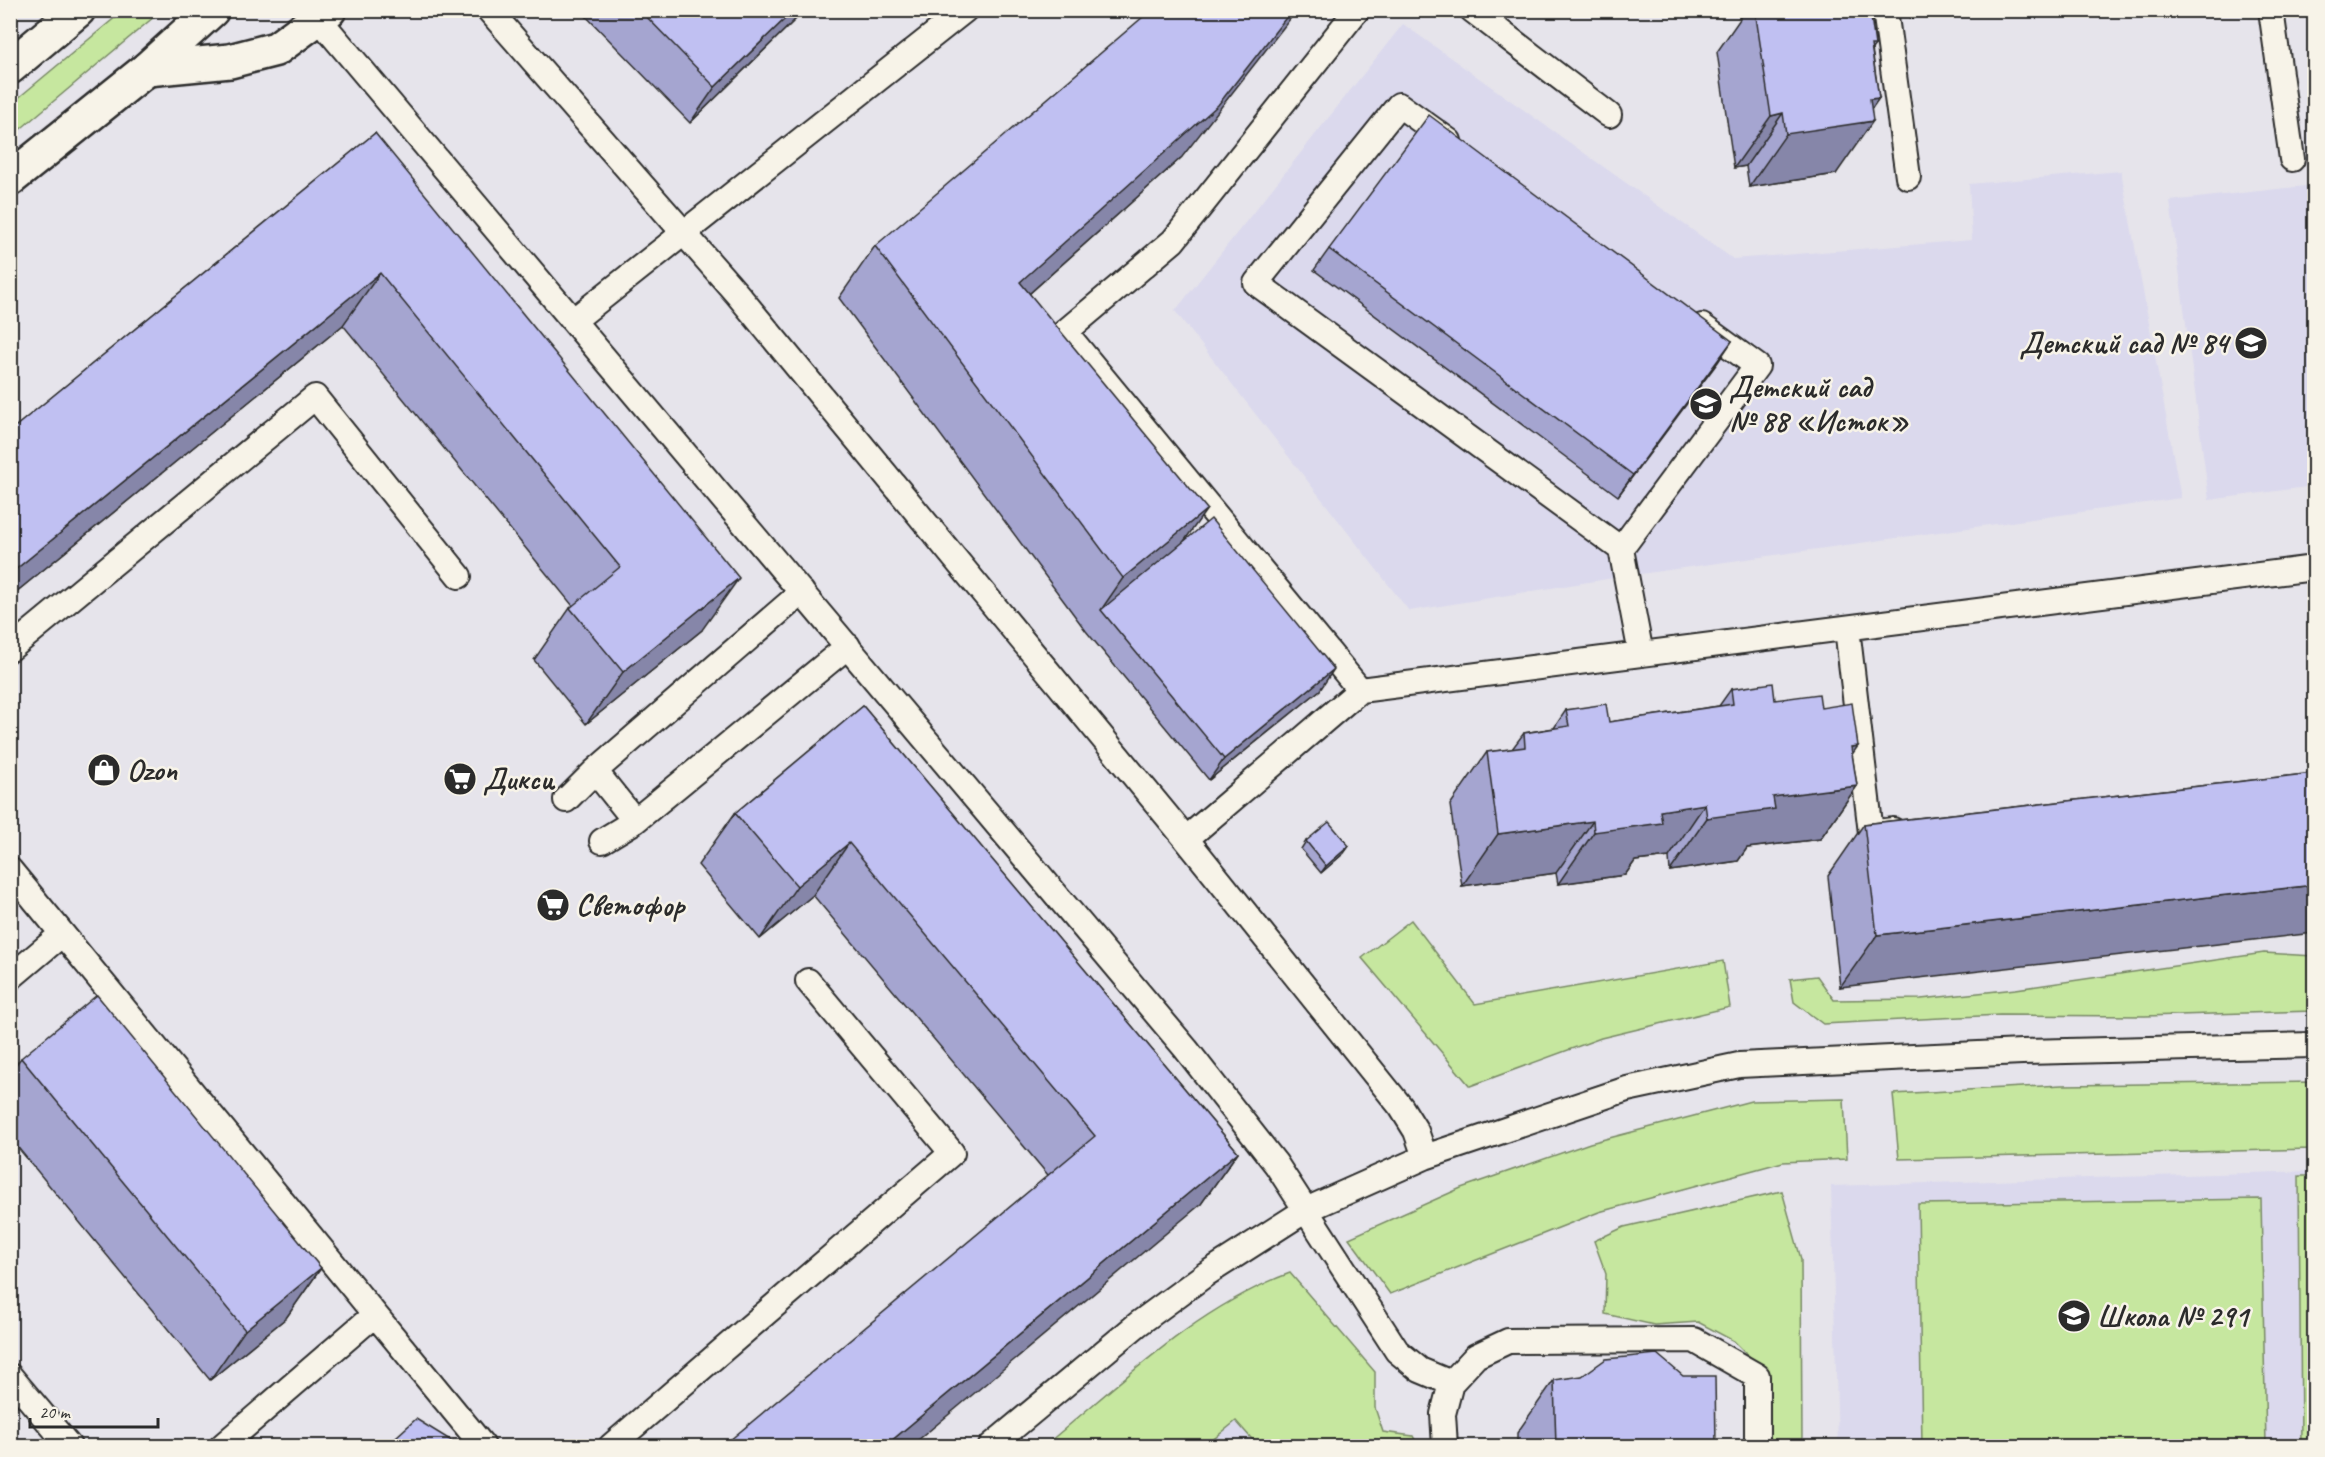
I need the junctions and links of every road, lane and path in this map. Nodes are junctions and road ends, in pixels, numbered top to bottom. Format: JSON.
{"nodes":[{"id":1,"x":78,"y":10,"type":"edge"},
{"id":2,"x":212,"y":10,"type":"edge"},
{"id":3,"x":489,"y":10,"type":"edge"},
{"id":4,"x":965,"y":10,"type":"edge"},
{"id":5,"x":1357,"y":10,"type":"edge"},
{"id":6,"x":1472,"y":10,"type":"edge"},
{"id":7,"x":1885,"y":10,"type":"edge"},
{"id":8,"x":2271,"y":10,"type":"edge"},
{"id":9,"x":324,"y":15,"type":"edge"},
{"id":10,"x":10,"y":68,"type":"edge"},
{"id":11,"x":147,"y":69,"type":"junction"},
{"id":12,"x":1609,"y":115,"type":"dead end"},
{"id":13,"x":1466,"y":154,"type":"edge"},
{"id":14,"x":2292,"y":159,"type":"dead end"},
{"id":15,"x":1908,"y":177,"type":"dead end"},
{"id":16,"x":10,"y":179,"type":"edge"},
{"id":17,"x":684,"y":232,"type":"junction"},
{"id":18,"x":1680,"y":309,"type":"edge"},
{"id":19,"x":574,"y":320,"type":"junction"},
{"id":20,"x":1621,"y":549,"type":"junction"},
{"id":21,"x":2314,"y":568,"type":"edge"},
{"id":22,"x":459,"y":576,"type":"dead end"},
{"id":23,"x":802,"y":592,"type":"junction"},
{"id":24,"x":1847,"y":628,"type":"junction"},
{"id":25,"x":848,"y":646,"type":"junction"},
{"id":26,"x":10,"y":649,"type":"edge"},
{"id":27,"x":1641,"y":654,"type":"junction"},
{"id":28,"x":1360,"y":690,"type":"junction"},
{"id":29,"x":595,"y":771,"type":"junction"},
{"id":30,"x":566,"y":800,"type":"dead end"},
{"id":31,"x":635,"y":820,"type":"junction"},
{"id":32,"x":1917,"y":827,"type":"edge"},
{"id":33,"x":1186,"y":839,"type":"junction"},
{"id":34,"x":602,"y":841,"type":"dead end"},
{"id":35,"x":10,"y":870,"type":"edge"},
{"id":36,"x":62,"y":934,"type":"junction"},
{"id":37,"x":10,"y":978,"type":"edge"},
{"id":38,"x":808,"y":981,"type":"dead end"},
{"id":39,"x":2314,"y":1045,"type":"edge"},
{"id":40,"x":1425,"y":1157,"type":"junction"},
{"id":41,"x":1306,"y":1210,"type":"junction"},
{"id":42,"x":373,"y":1316,"type":"junction"},
{"id":43,"x":10,"y":1376,"type":"edge"},
{"id":44,"x":1451,"y":1383,"type":"junction"},
{"id":45,"x":69,"y":1446,"type":"edge"},
{"id":46,"x":222,"y":1446,"type":"edge"},
{"id":47,"x":483,"y":1446,"type":"edge"},
{"id":48,"x":611,"y":1446,"type":"edge"},
{"id":49,"x":991,"y":1446,"type":"edge"},
{"id":50,"x":1445,"y":1446,"type":"edge"},
{"id":51,"x":1757,"y":1446,"type":"edge"}],
"edges":[{"from":1,"to":10,"type":"street"},
{"from":2,"to":11,"type":"street"},
{"from":3,"to":17,"type":"lane"},
{"from":4,"to":17,"type":"lane"},
{"from":5,"to":28,"type":"lane"},
{"from":6,"to":12,"type":"lane"},
{"from":7,"to":15,"type":"lane"},
{"from":8,"to":14,"type":"lane"},
{"from":9,"to":11,"type":"street"},
{"from":9,"to":19,"type":"lane"},
{"from":11,"to":16,"type":"street"},
{"from":13,"to":20,"type":"lane"},
{"from":17,"to":19,"type":"lane"},
{"from":17,"to":33,"type":"lane"},
{"from":18,"to":20,"type":"lane"},
{"from":19,"to":23,"type":"lane"},
{"from":20,"to":27,"type":"lane"},
{"from":21,"to":24,"type":"lane"},
{"from":22,"to":26,"type":"lane"},
{"from":23,"to":25,"type":"lane"},
{"from":23,"to":29,"type":"lane"},
{"from":24,"to":27,"type":"lane"},
{"from":24,"to":32,"type":"lane"},
{"from":25,"to":31,"type":"lane"},
{"from":25,"to":41,"type":"lane"},
{"from":27,"to":28,"type":"lane"},
{"from":28,"to":33,"type":"lane"},
{"from":29,"to":30,"type":"lane"},
{"from":29,"to":31,"type":"lane"},
{"from":31,"to":34,"type":"lane"},
{"from":33,"to":40,"type":"lane"},
{"from":35,"to":36,"type":"lane"},
{"from":36,"to":37,"type":"lane"},
{"from":36,"to":42,"type":"lane"},
{"from":38,"to":48,"type":"lane"},
{"from":39,"to":40,"type":"lane"},
{"from":40,"to":41,"type":"lane"},
{"from":41,"to":44,"type":"lane"},
{"from":41,"to":49,"type":"lane"},
{"from":42,"to":46,"type":"lane"},
{"from":42,"to":47,"type":"lane"},
{"from":43,"to":45,"type":"lane"},
{"from":44,"to":50,"type":"lane"},
{"from":44,"to":51,"type":"lane"}]}
